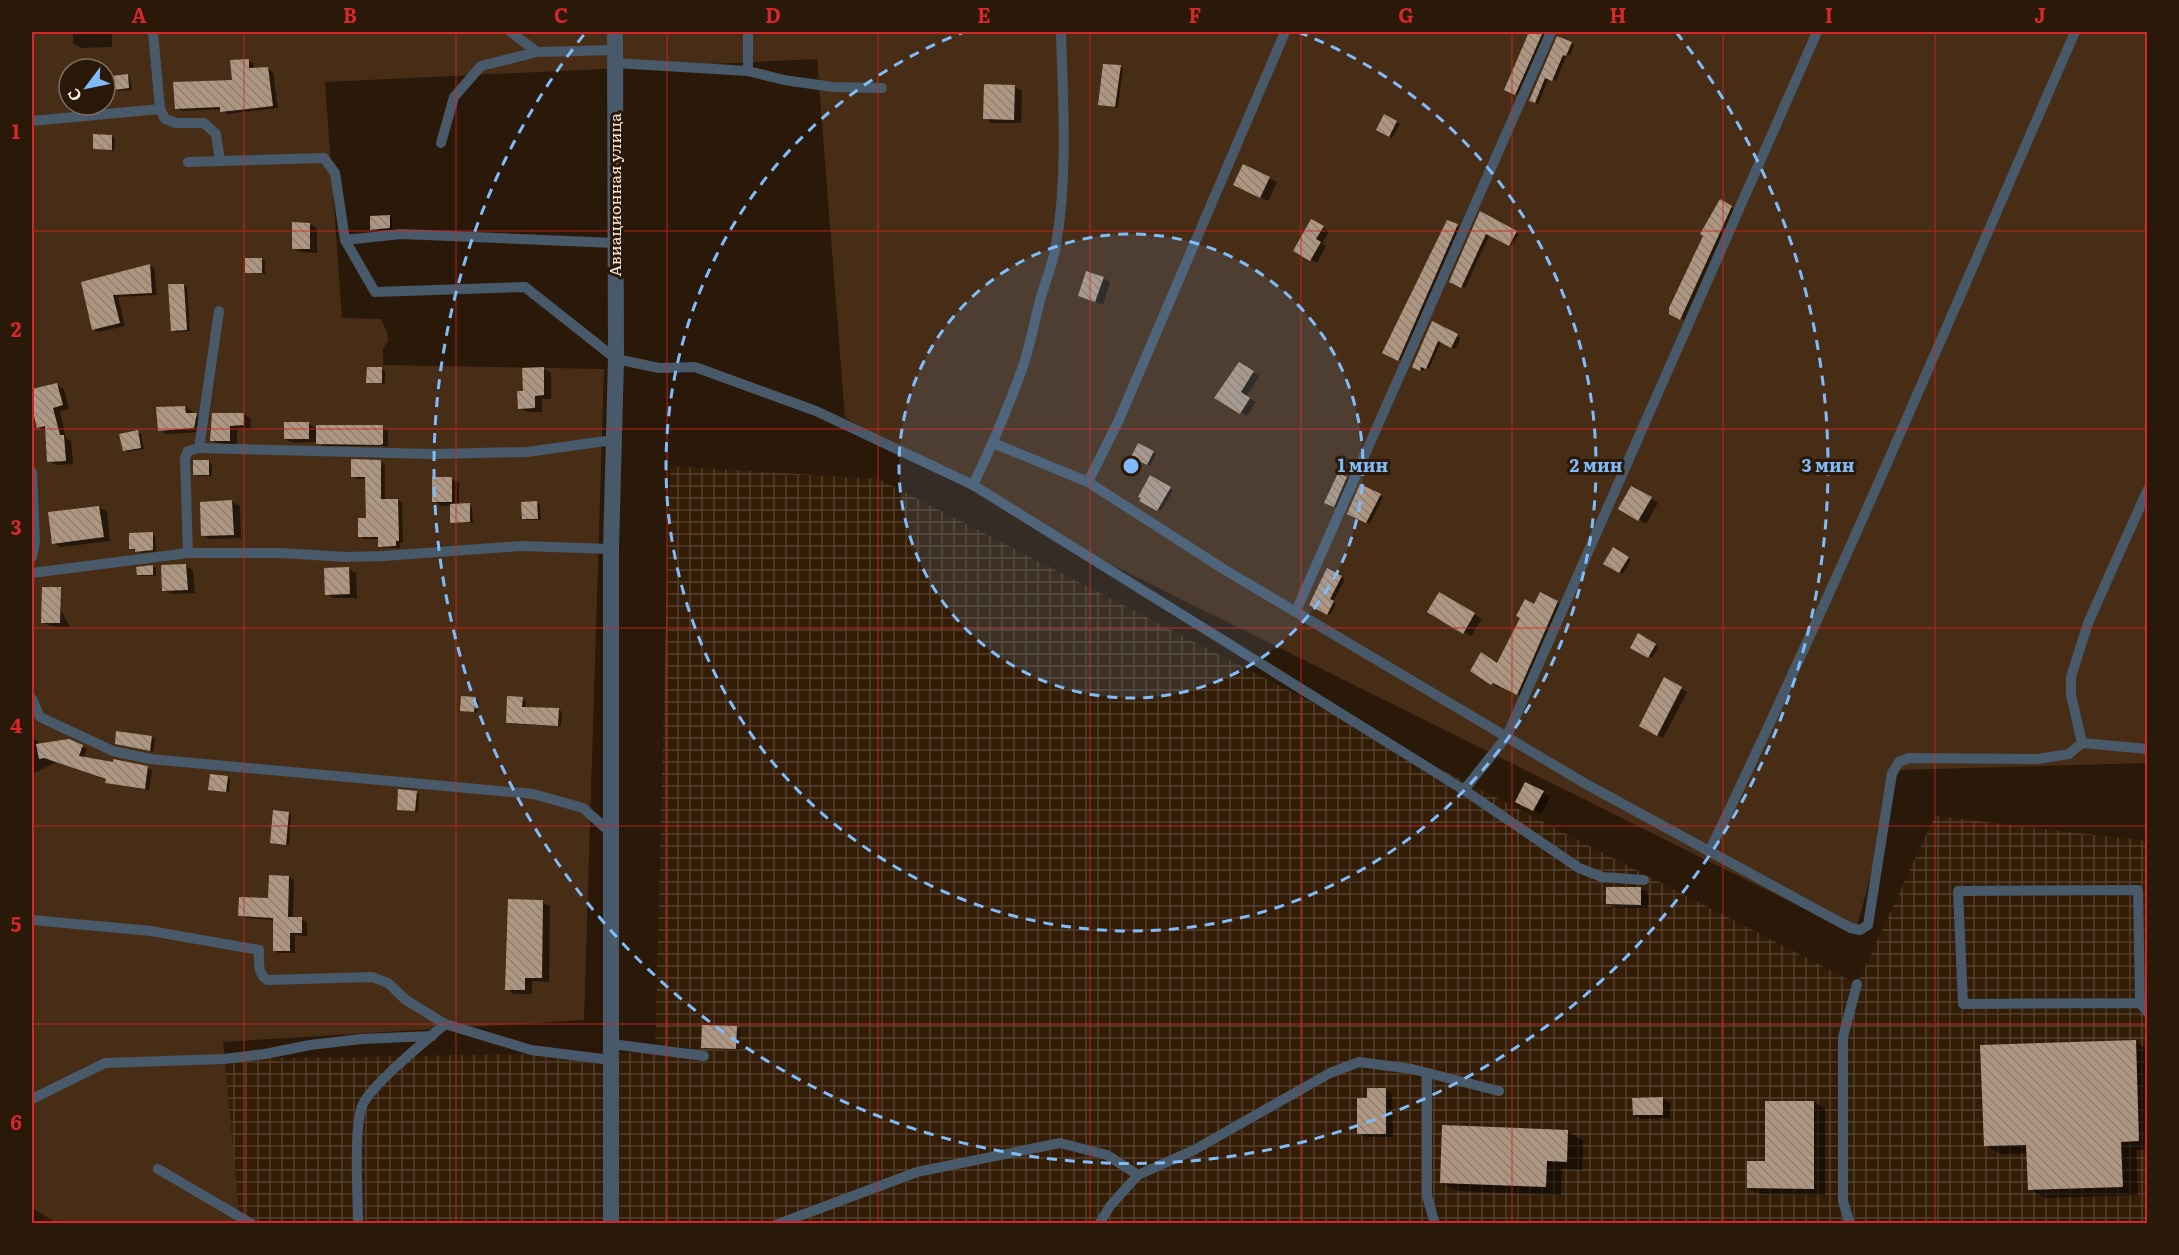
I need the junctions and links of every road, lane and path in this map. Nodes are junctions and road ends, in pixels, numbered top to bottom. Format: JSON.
{"nodes":[{"id":1,"x":153,"y":32,"type":"edge"},
{"id":2,"x":511,"y":32,"type":"edge"},
{"id":3,"x":615,"y":32,"type":"edge"},
{"id":4,"x":748,"y":32,"type":"edge"},
{"id":5,"x":1061,"y":32,"type":"edge"},
{"id":6,"x":1285,"y":32,"type":"edge"},
{"id":7,"x":1551,"y":32,"type":"edge"},
{"id":8,"x":1817,"y":32,"type":"edge"},
{"id":9,"x":2075,"y":32,"type":"edge"},
{"id":10,"x":537,"y":51,"type":"junction"},
{"id":11,"x":615,"y":57,"type":"junction"},
{"id":12,"x":748,"y":71,"type":"junction"},
{"id":13,"x":882,"y":88,"type":"dead end"},
{"id":14,"x":160,"y":109,"type":"junction"},
{"id":15,"x":32,"y":121,"type":"edge"},
{"id":16,"x":441,"y":143,"type":"dead end"},
{"id":17,"x":220,"y":160,"type":"junction"},
{"id":18,"x":188,"y":162,"type":"dead end"},
{"id":19,"x":345,"y":240,"type":"junction"},
{"id":20,"x":615,"y":243,"type":"junction"},
{"id":21,"x":219,"y":311,"type":"dead end"},
{"id":22,"x":616,"y":359,"type":"junction"},
{"id":23,"x":612,"y":440,"type":"junction"},
{"id":24,"x":993,"y":443,"type":"junction"},
{"id":25,"x":199,"y":448,"type":"junction"},
{"id":26,"x":32,"y":472,"type":"edge"},
{"id":27,"x":1088,"y":482,"type":"junction"},
{"id":28,"x":973,"y":484,"type":"junction"},
{"id":29,"x":2148,"y":489,"type":"edge"},
{"id":30,"x":612,"y":549,"type":"junction"},
{"id":31,"x":188,"y":553,"type":"junction"},
{"id":32,"x":32,"y":557,"type":"edge"},
{"id":33,"x":32,"y":573,"type":"edge"},
{"id":34,"x":1296,"y":611,"type":"junction"},
{"id":35,"x":32,"y":699,"type":"edge"},
{"id":36,"x":36,"y":720,"type":"edge"},
{"id":37,"x":1507,"y":736,"type":"junction"},
{"id":38,"x":2082,"y":743,"type":"junction"},
{"id":39,"x":2148,"y":749,"type":"edge"},
{"id":40,"x":1464,"y":790,"type":"junction"},
{"id":41,"x":613,"y":834,"type":"junction"},
{"id":42,"x":1709,"y":852,"type":"junction"},
{"id":43,"x":1644,"y":880,"type":"dead end"},
{"id":44,"x":32,"y":920,"type":"edge"},
{"id":45,"x":1857,"y":984,"type":"dead end"},
{"id":46,"x":2140,"y":1003,"type":"junction"},
{"id":47,"x":2148,"y":1012,"type":"edge"},
{"id":48,"x":445,"y":1024,"type":"junction"},
{"id":49,"x":432,"y":1036,"type":"junction"},
{"id":50,"x":611,"y":1052,"type":"junction"},
{"id":51,"x":704,"y":1056,"type":"dead end"},
{"id":52,"x":1427,"y":1073,"type":"junction"},
{"id":53,"x":1499,"y":1090,"type":"dead end"},
{"id":54,"x":32,"y":1099,"type":"edge"},
{"id":55,"x":158,"y":1169,"type":"dead end"},
{"id":56,"x":1138,"y":1175,"type":"junction"},
{"id":57,"x":252,"y":1224,"type":"edge"},
{"id":58,"x":358,"y":1224,"type":"edge"},
{"id":59,"x":610,"y":1224,"type":"edge"},
{"id":60,"x":778,"y":1224,"type":"edge"},
{"id":61,"x":1099,"y":1224,"type":"edge"},
{"id":62,"x":1435,"y":1224,"type":"edge"},
{"id":63,"x":1851,"y":1224,"type":"edge"}],
"edges":[{"from":1,"to":14,"type":"lane"},
{"from":2,"to":10,"type":"lane"},
{"from":3,"to":11,"type":"street","name":"Авиационная улица"},
{"from":4,"to":12,"type":"lane"},
{"from":5,"to":24,"type":"lane"},
{"from":6,"to":27,"type":"lane"},
{"from":7,"to":34,"type":"lane"},
{"from":8,"to":37,"type":"lane"},
{"from":9,"to":42,"type":"lane"},
{"from":10,"to":11,"type":"lane"},
{"from":10,"to":16,"type":"lane"},
{"from":11,"to":12,"type":"lane"},
{"from":11,"to":20,"type":"street","name":"Авиационная улица"},
{"from":12,"to":13,"type":"lane"},
{"from":14,"to":15,"type":"lane"},
{"from":14,"to":17,"type":"lane"},
{"from":17,"to":18,"type":"lane"},
{"from":17,"to":19,"type":"lane"},
{"from":19,"to":20,"type":"lane"},
{"from":19,"to":22,"type":"lane"},
{"from":20,"to":22,"type":"street","name":"Авиационная улица"},
{"from":21,"to":25,"type":"lane"},
{"from":22,"to":23,"type":"street","name":"Авиационная улица"},
{"from":22,"to":28,"type":"lane"},
{"from":23,"to":25,"type":"lane"},
{"from":23,"to":30,"type":"street","name":"Авиационная улица"},
{"from":24,"to":27,"type":"lane"},
{"from":24,"to":28,"type":"lane"},
{"from":25,"to":31,"type":"lane"},
{"from":26,"to":32,"type":"lane"},
{"from":27,"to":34,"type":"lane"},
{"from":28,"to":40,"type":"lane"},
{"from":29,"to":38,"type":"lane"},
{"from":30,"to":31,"type":"lane"},
{"from":30,"to":41,"type":"street","name":"Авиационная улица"},
{"from":31,"to":33,"type":"lane"},
{"from":34,"to":37,"type":"lane"},
{"from":35,"to":36,"type":"lane"},
{"from":36,"to":41,"type":"lane"},
{"from":37,"to":40,"type":"lane"},
{"from":37,"to":42,"type":"lane"},
{"from":38,"to":39,"type":"lane"},
{"from":38,"to":42,"type":"lane"},
{"from":40,"to":43,"type":"lane"},
{"from":41,"to":50,"type":"street","name":"Авиационная улица"},
{"from":44,"to":48,"type":"lane"},
{"from":45,"to":63,"type":"lane"},
{"from":46,"to":46,"type":"lane"},
{"from":46,"to":47,"type":"lane"},
{"from":48,"to":49,"type":"lane"},
{"from":48,"to":50,"type":"lane"},
{"from":49,"to":54,"type":"lane"},
{"from":49,"to":58,"type":"lane"},
{"from":50,"to":51,"type":"lane"},
{"from":50,"to":59,"type":"street","name":"Авиационная улица"},
{"from":52,"to":53,"type":"lane"},
{"from":52,"to":56,"type":"lane"},
{"from":52,"to":62,"type":"lane"},
{"from":55,"to":57,"type":"lane"},
{"from":56,"to":60,"type":"lane"},
{"from":56,"to":61,"type":"lane"}]}
